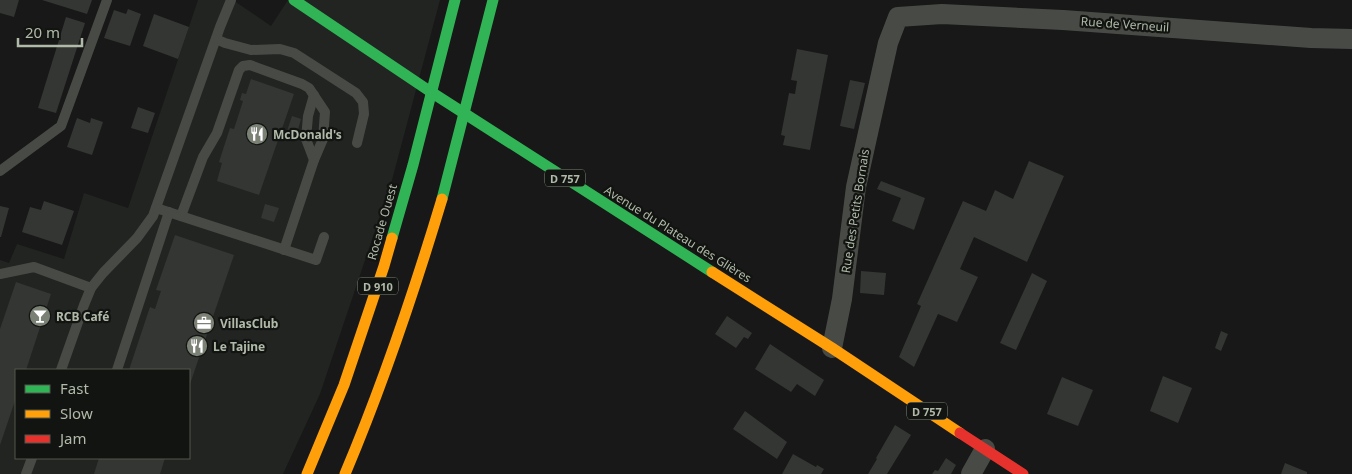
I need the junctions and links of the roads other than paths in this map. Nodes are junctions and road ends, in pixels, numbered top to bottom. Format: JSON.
{"nodes":[{"id":1,"x":107,"y":0,"type":"edge"},
{"id":2,"x":231,"y":0,"type":"edge"},
{"id":3,"x":294,"y":0,"type":"edge"},
{"id":4,"x":455,"y":0,"type":"edge"},
{"id":5,"x":492,"y":0,"type":"edge"},
{"id":6,"x":898,"y":17,"type":"joint"},
{"id":7,"x":216,"y":39,"type":"junction"},
{"id":8,"x":1352,"y":39,"type":"edge"},
{"id":9,"x":431,"y":92,"type":"junction"},
{"id":10,"x":314,"y":95,"type":"junction"},
{"id":11,"x":464,"y":114,"type":"junction"},
{"id":12,"x":357,"y":143,"type":"dead end"},
{"id":13,"x":314,"y":160,"type":"junction"},
{"id":14,"x":0,"y":171,"type":"edge"},
{"id":15,"x":156,"y":208,"type":"junction"},
{"id":16,"x":169,"y":212,"type":"junction"},
{"id":17,"x":181,"y":216,"type":"junction"},
{"id":18,"x":324,"y":237,"type":"dead end"},
{"id":19,"x":284,"y":250,"type":"junction"},
{"id":20,"x":0,"y":274,"type":"edge"},
{"id":21,"x":91,"y":288,"type":"junction"},
{"id":22,"x":832,"y":348,"type":"junction"},
{"id":23,"x":62,"y":369,"type":"edge"},
{"id":24,"x":117,"y":369,"type":"edge"},
{"id":25,"x":985,"y":449,"type":"junction"},
{"id":26,"x":32,"y":459,"type":"edge"},
{"id":27,"x":26,"y":474,"type":"edge"},
{"id":28,"x":307,"y":474,"type":"edge"},
{"id":29,"x":345,"y":474,"type":"edge"},
{"id":30,"x":971,"y":474,"type":"edge"},
{"id":31,"x":1023,"y":474,"type":"edge"}],
"edges":[{"from":1,"to":14,"type":"lane"},
{"from":2,"to":7,"type":"lane"},
{"from":3,"to":9,"type":"main road","name":"Avenue du Plateau des Glières"},
{"from":4,"to":9,"type":"main road","name":"Rocade Ouest","number":"D 910"},
{"from":5,"to":11,"type":"main road","number":"D 910"},
{"from":6,"to":8,"type":"street","name":"Rue de Verneuil"},
{"from":6,"to":22,"type":"street","name":"Rue des Petits Bornais"},
{"from":7,"to":12,"type":"lane"},
{"from":7,"to":15,"type":"lane"},
{"from":9,"to":11,"type":"main road","name":"Avenue du Plateau des Glières","number":"D 757"},
{"from":9,"to":28,"type":"main road","name":"Rocade Ouest","number":"D 910"},
{"from":10,"to":13,"type":"lane"},
{"from":10,"to":13,"type":"lane"},
{"from":10,"to":17,"type":"lane"},
{"from":11,"to":22,"type":"main road","name":"Avenue du Plateau des Glières","number":"D 757"},
{"from":11,"to":29,"type":"main road","number":"D 910"},
{"from":13,"to":19,"type":"lane"},
{"from":15,"to":16,"type":"lane"},
{"from":15,"to":21,"type":"lane"},
{"from":16,"to":17,"type":"lane"},
{"from":16,"to":24,"type":"lane"},
{"from":17,"to":19,"type":"lane"},
{"from":18,"to":19,"type":"lane"},
{"from":20,"to":21,"type":"lane"},
{"from":21,"to":23,"type":"lane"},
{"from":22,"to":25,"type":"main road","name":"Avenue du Plateau des Glières","number":"D 757"},
{"from":25,"to":30,"type":"street"},
{"from":25,"to":31,"type":"main road","name":"Avenue du Plateau des Glières","number":"D 757"},
{"from":26,"to":27,"type":"lane"}]}
